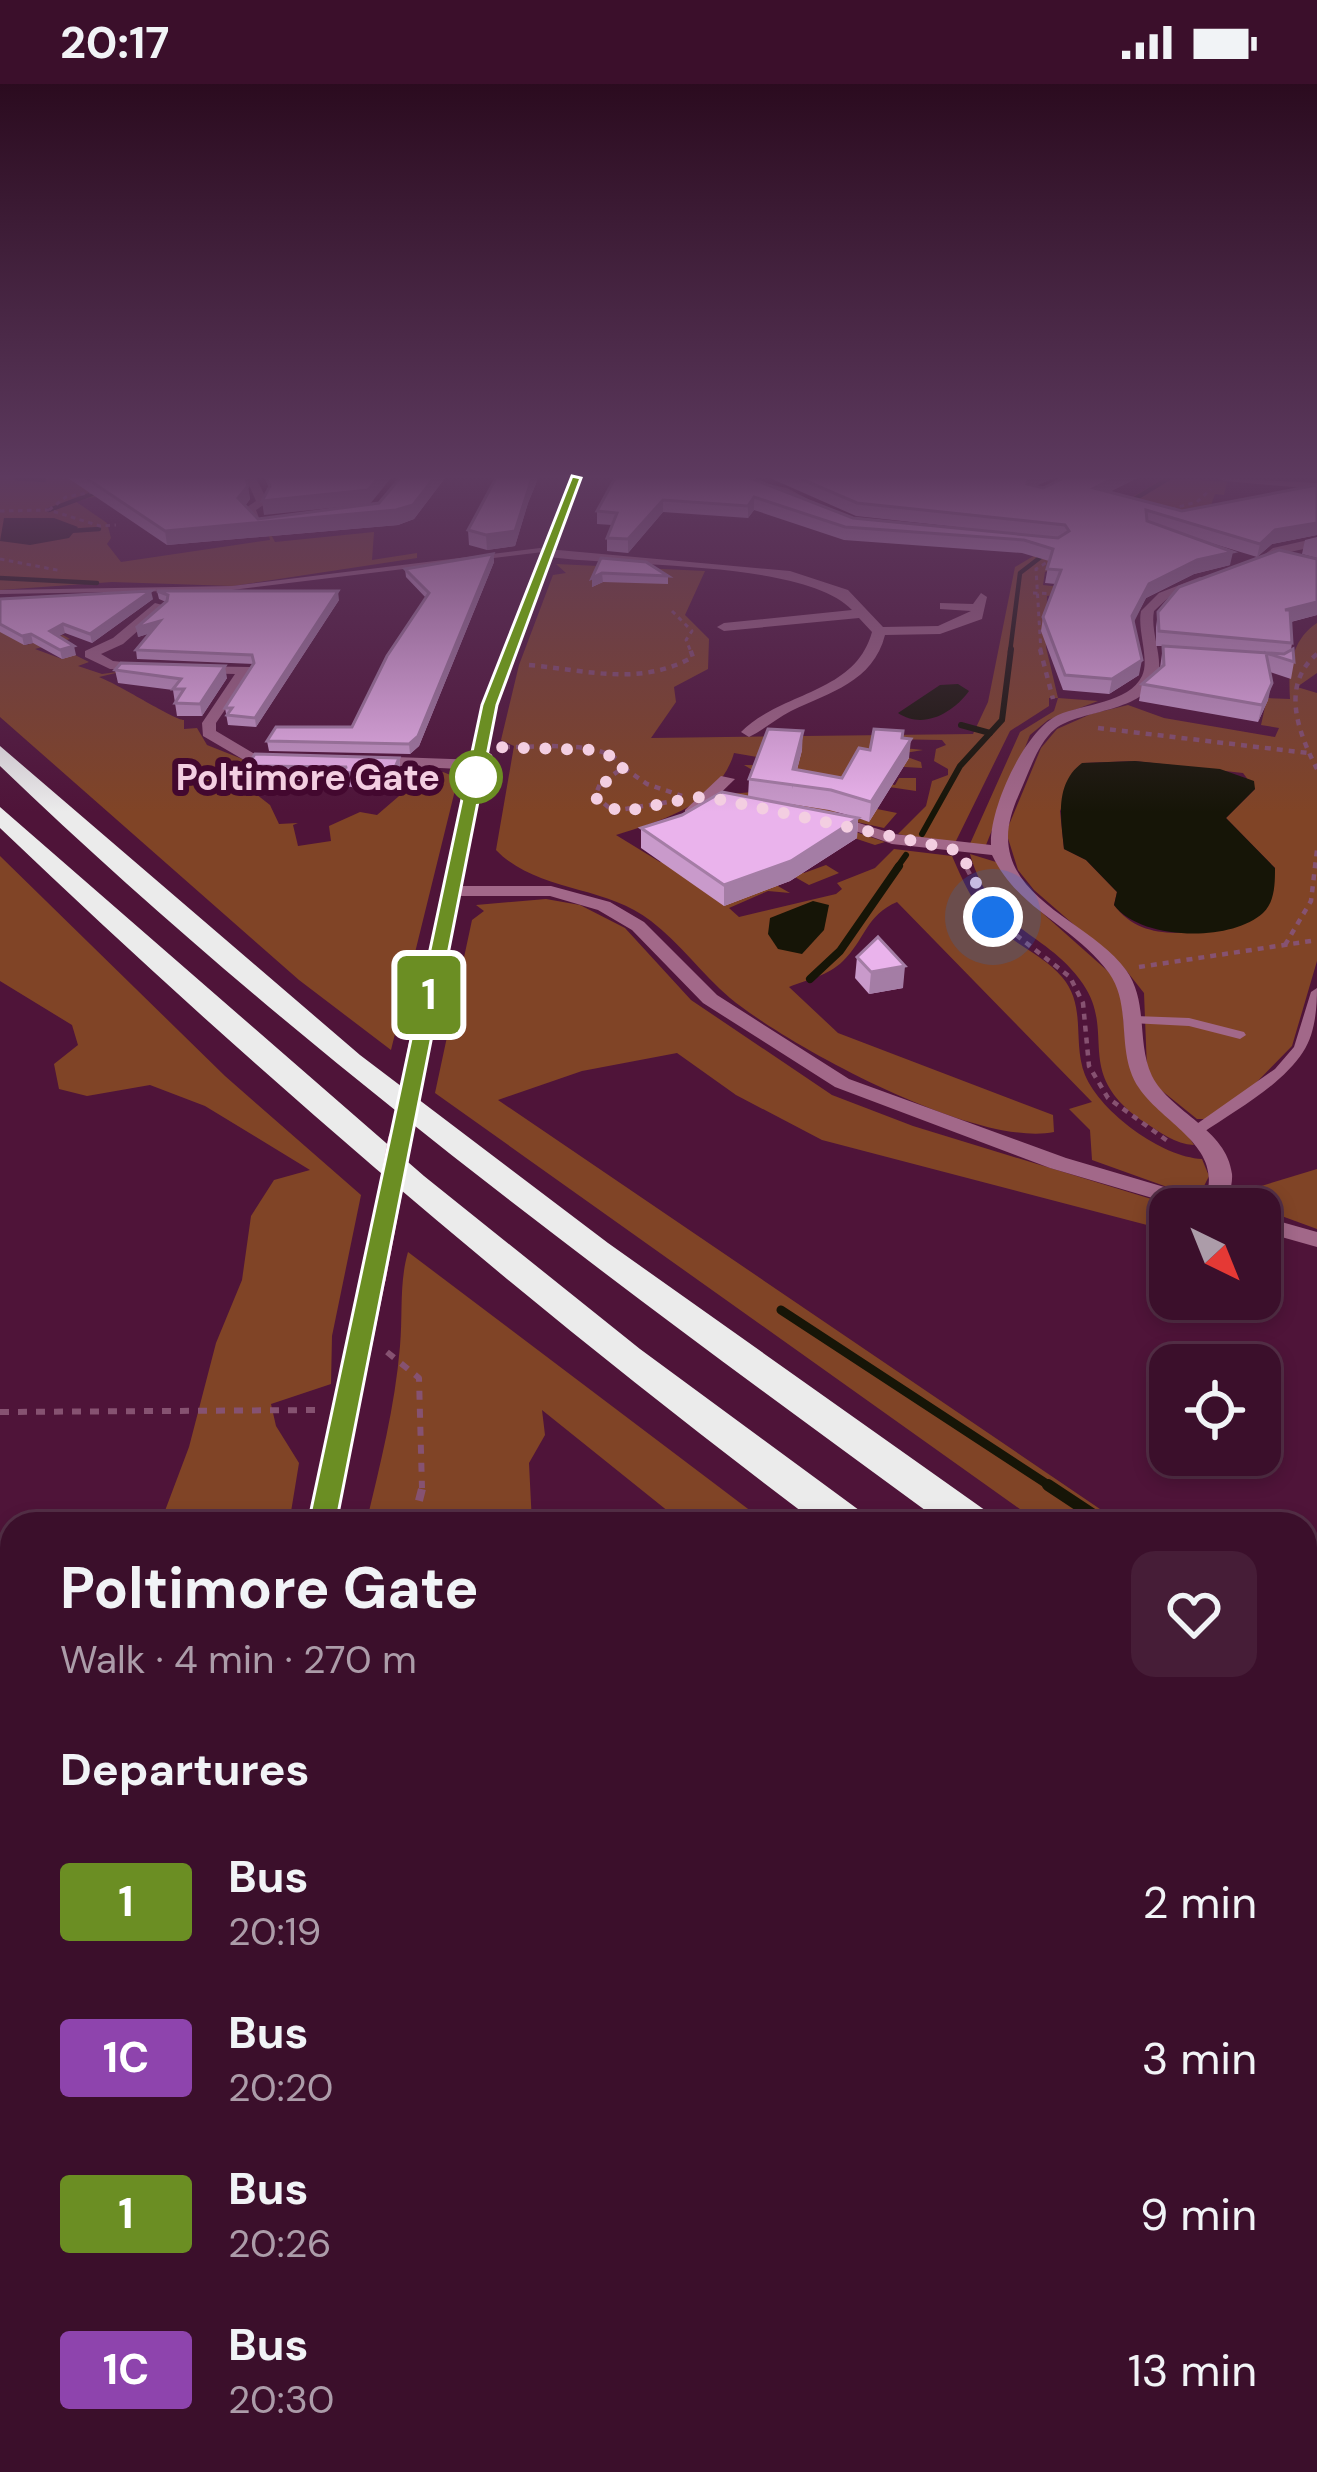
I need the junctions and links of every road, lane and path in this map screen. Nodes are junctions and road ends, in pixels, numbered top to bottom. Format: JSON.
{"nodes":[{"id":1,"x":148,"y":589,"type":"edge"},
{"id":2,"x":532,"y":589,"type":"edge"},
{"id":3,"x":835,"y":589,"type":"edge"},
{"id":4,"x":1035,"y":589,"type":"edge"},
{"id":5,"x":1183,"y":589,"type":"edge"},
{"id":6,"x":0,"y":592,"type":"edge"},
{"id":7,"x":1034,"y":593,"type":"junction"},
{"id":8,"x":1072,"y":594,"type":"edge"},
{"id":9,"x":160,"y":606,"type":"edge"},
{"id":10,"x":945,"y":606,"type":"dead end"},
{"id":11,"x":672,"y":611,"type":"dead end"},
{"id":12,"x":866,"y":614,"type":"junction"},
{"id":13,"x":116,"y":618,"type":"edge"},
{"id":14,"x":148,"y":620,"type":"junction"},
{"id":15,"x":724,"y":627,"type":"dead end"},
{"id":16,"x":879,"y":631,"type":"junction"},
{"id":17,"x":74,"y":647,"type":"edge"},
{"id":18,"x":92,"y":652,"type":"junction"},
{"id":19,"x":1317,"y":654,"type":"edge"},
{"id":20,"x":503,"y":664,"type":"junction"},
{"id":21,"x":156,"y":668,"type":"edge"},
{"id":22,"x":175,"y":669,"type":"edge"},
{"id":23,"x":810,"y":673,"type":"dead end"},
{"id":24,"x":845,"y":682,"type":"junction"},
{"id":25,"x":1058,"y":713,"type":"junction"},
{"id":26,"x":762,"y":726,"type":"dead end"},
{"id":27,"x":494,"y":747,"type":"dead end"},
{"id":28,"x":0,"y":753,"type":"edge"},
{"id":29,"x":1308,"y":753,"type":"junction"},
{"id":30,"x":345,"y":761,"type":"edge"},
{"id":31,"x":297,"y":762,"type":"edge"},
{"id":32,"x":479,"y":765,"type":"junction"},
{"id":33,"x":624,"y":767,"type":"junction"},
{"id":34,"x":1317,"y":769,"type":"edge"},
{"id":35,"x":727,"y":779,"type":"dead end"},
{"id":36,"x":678,"y":795,"type":"dead end"},
{"id":37,"x":707,"y":798,"type":"junction"},
{"id":38,"x":735,"y":803,"type":"edge"},
{"id":39,"x":691,"y":813,"type":"edge"},
{"id":40,"x":0,"y":814,"type":"edge"},
{"id":41,"x":805,"y":816,"type":"edge"},
{"id":42,"x":1317,"y":850,"type":"edge"},
{"id":43,"x":960,"y":851,"type":"junction"},
{"id":44,"x":1000,"y":851,"type":"junction"},
{"id":45,"x":451,"y":891,"type":"junction"},
{"id":46,"x":1317,"y":940,"type":"edge"},
{"id":47,"x":1285,"y":944,"type":"junction"},
{"id":48,"x":1118,"y":970,"type":"junction"},
{"id":49,"x":1070,"y":977,"type":"junction"},
{"id":50,"x":1317,"y":992,"type":"edge"},
{"id":51,"x":1198,"y":1005,"type":"dead end"},
{"id":52,"x":1135,"y":1020,"type":"junction"},
{"id":53,"x":1189,"y":1022,"type":"junction"},
{"id":54,"x":1240,"y":1035,"type":"dead end"},
{"id":55,"x":1196,"y":1131,"type":"junction"},
{"id":56,"x":1212,"y":1150,"type":"junction"},
{"id":57,"x":1220,"y":1188,"type":"edge"},
{"id":58,"x":1149,"y":1190,"type":"edge"},
{"id":59,"x":1281,"y":1229,"type":"edge"},
{"id":60,"x":1317,"y":1240,"type":"edge"},
{"id":61,"x":356,"y":1352,"type":"junction"},
{"id":62,"x":348,"y":1410,"type":"junction"},
{"id":63,"x":0,"y":1412,"type":"edge"},
{"id":64,"x":325,"y":1512,"type":"edge"},
{"id":65,"x":416,"y":1512,"type":"edge"},
{"id":66,"x":833,"y":1512,"type":"edge"},
{"id":67,"x":958,"y":1512,"type":"edge"}],
"edges":[{"from":1,"to":6,"type":"lane"},
{"from":2,"to":20,"type":"main road"},
{"from":3,"to":12,"type":"street"},
{"from":4,"to":7,"type":"path"},
{"from":5,"to":25,"type":"street"},
{"from":7,"to":8,"type":"path"},
{"from":7,"to":25,"type":"path"},
{"from":9,"to":14,"type":"street"},
{"from":10,"to":16,"type":"street"},
{"from":11,"to":20,"type":"path"},
{"from":12,"to":15,"type":"street"},
{"from":12,"to":16,"type":"street"},
{"from":13,"to":14,"type":"street"},
{"from":14,"to":18,"type":"street"},
{"from":16,"to":24,"type":"street"},
{"from":17,"to":18,"type":"street"},
{"from":18,"to":21,"type":"street"},
{"from":19,"to":29,"type":"path"},
{"from":20,"to":32,"type":"main road"},
{"from":22,"to":31,"type":"street"},
{"from":23,"to":24,"type":"street"},
{"from":24,"to":26,"type":"street"},
{"from":25,"to":29,"type":"path"},
{"from":25,"to":44,"type":"street"},
{"from":27,"to":33,"type":"path"},
{"from":28,"to":67,"type":"highway"},
{"from":29,"to":34,"type":"path"},
{"from":30,"to":32,"type":"street"},
{"from":32,"to":45,"type":"main road"},
{"from":33,"to":36,"type":"path"},
{"from":33,"to":37,"type":"path"},
{"from":35,"to":37,"type":"street"},
{"from":37,"to":38,"type":"street"},
{"from":37,"to":39,"type":"street"},
{"from":40,"to":66,"type":"highway"},
{"from":41,"to":43,"type":"street"},
{"from":42,"to":47,"type":"path"},
{"from":43,"to":44,"type":"street"},
{"from":43,"to":49,"type":"path"},
{"from":44,"to":48,"type":"street"},
{"from":45,"to":58,"type":"street"},
{"from":45,"to":61,"type":"main road","bridge":true},
{"from":46,"to":47,"type":"path"},
{"from":47,"to":48,"type":"path"},
{"from":48,"to":49,"type":"path"},
{"from":48,"to":52,"type":"street"},
{"from":49,"to":56,"type":"path"},
{"from":50,"to":55,"type":"lane"},
{"from":51,"to":53,"type":"lane"},
{"from":52,"to":53,"type":"lane"},
{"from":52,"to":55,"type":"street"},
{"from":53,"to":54,"type":"lane"},
{"from":55,"to":56,"type":"street"},
{"from":56,"to":57,"type":"street"},
{"from":59,"to":60,"type":"street"},
{"from":61,"to":62,"type":"main road"},
{"from":61,"to":65,"type":"path"},
{"from":62,"to":63,"type":"path"},
{"from":62,"to":64,"type":"main road"}]}
